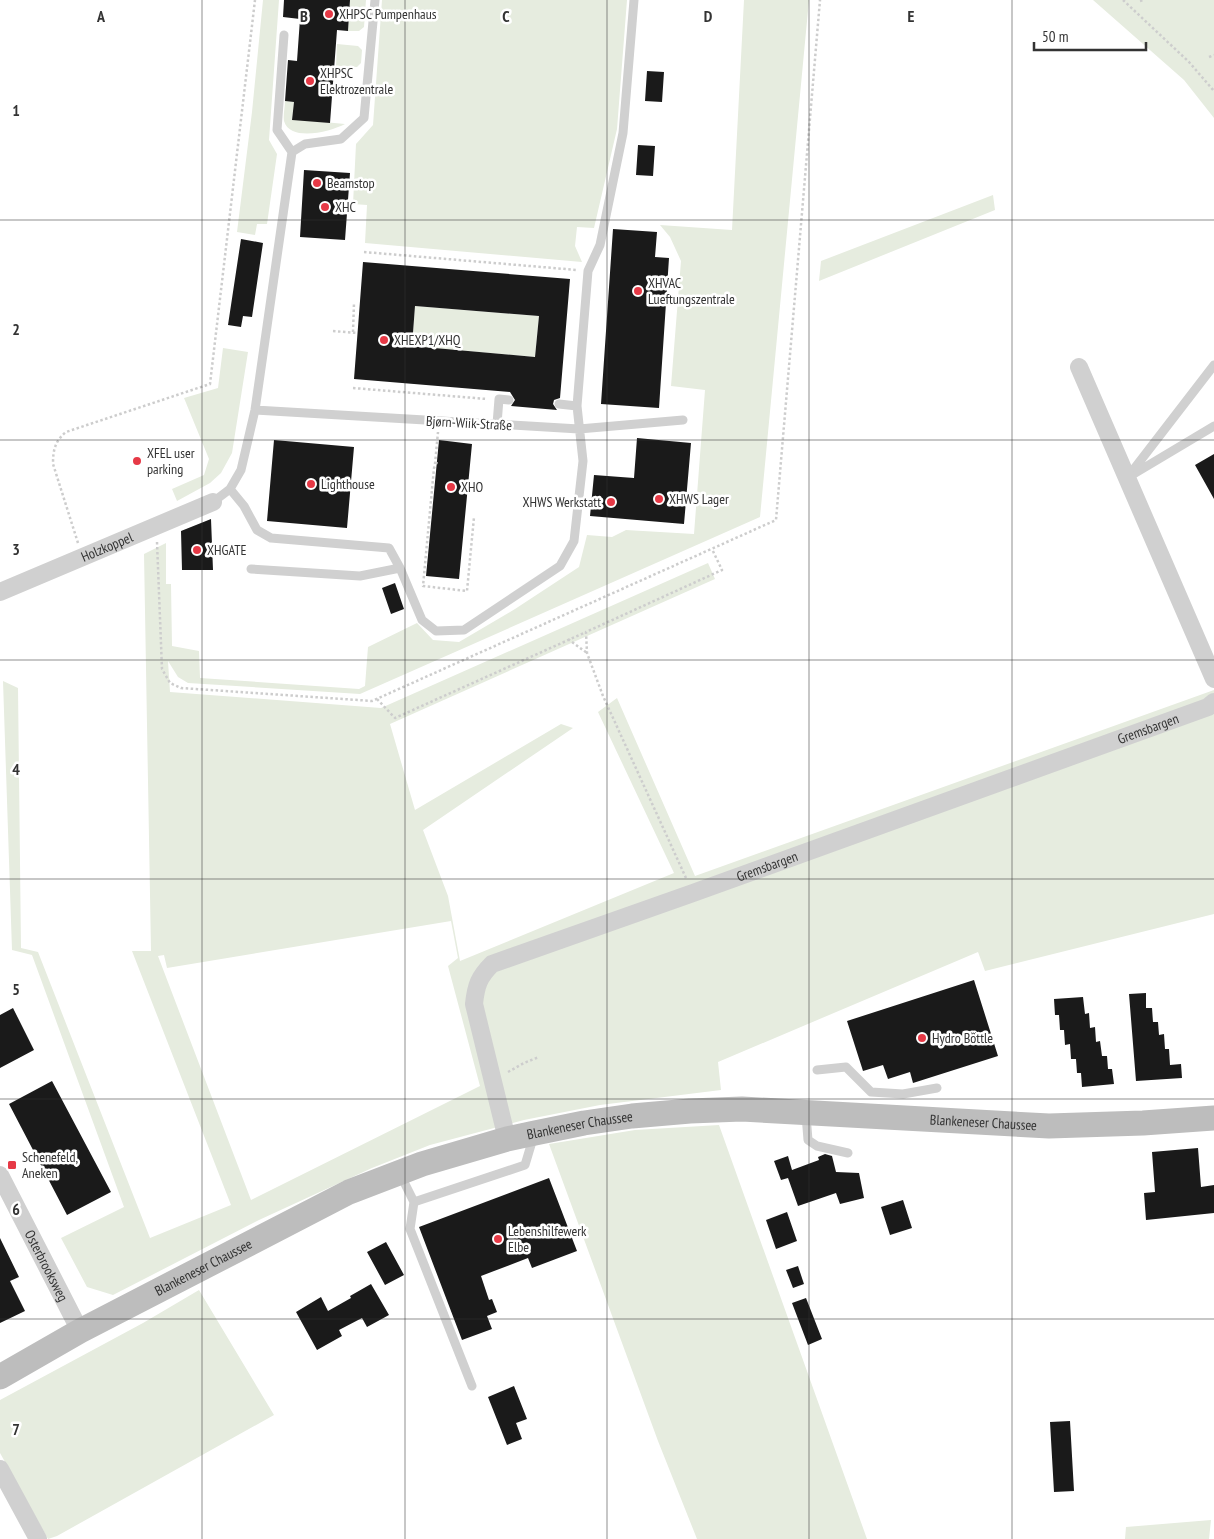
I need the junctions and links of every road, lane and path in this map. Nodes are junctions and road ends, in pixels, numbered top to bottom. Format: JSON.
{"nodes":[{"id":1,"x":255,"y":0,"type":"edge"},
{"id":2,"x":375,"y":0,"type":"edge"},
{"id":3,"x":634,"y":0,"type":"edge"},
{"id":4,"x":820,"y":0,"type":"edge"},
{"id":5,"x":1122,"y":0,"type":"edge"},
{"id":6,"x":1144,"y":0,"type":"edge"},
{"id":7,"x":1140,"y":1,"type":"dead end"},
{"id":8,"x":284,"y":36,"type":"dead end"},
{"id":9,"x":1214,"y":55,"type":"edge"},
{"id":10,"x":1209,"y":57,"type":"dead end"},
{"id":11,"x":1214,"y":92,"type":"edge"},
{"id":12,"x":292,"y":152,"type":"junction"},
{"id":13,"x":364,"y":252,"type":"dead end"},
{"id":14,"x":588,"y":271,"type":"junction"},
{"id":15,"x":354,"y":303,"type":"dead end"},
{"id":16,"x":332,"y":331,"type":"dead end"},
{"id":17,"x":353,"y":332,"type":"junction"},
{"id":18,"x":357,"y":333,"type":"dead end"},
{"id":19,"x":1214,"y":365,"type":"edge"},
{"id":20,"x":1079,"y":367,"type":"dead end"},
{"id":21,"x":353,"y":388,"type":"dead end"},
{"id":22,"x":499,"y":400,"type":"junction"},
{"id":23,"x":509,"y":400,"type":"dead end"},
{"id":24,"x":559,"y":404,"type":"dead end"},
{"id":25,"x":577,"y":406,"type":"junction"},
{"id":26,"x":255,"y":410,"type":"junction"},
{"id":27,"x":683,"y":420,"type":"dead end"},
{"id":28,"x":438,"y":421,"type":"junction"},
{"id":29,"x":497,"y":424,"type":"junction"},
{"id":30,"x":1214,"y":426,"type":"edge"},
{"id":31,"x":578,"y":429,"type":"junction"},
{"id":32,"x":437,"y":462,"type":"dead end"},
{"id":33,"x":434,"y":468,"type":"junction"},
{"id":34,"x":1127,"y":478,"type":"junction"},
{"id":35,"x":230,"y":488,"type":"junction"},
{"id":36,"x":213,"y":502,"type":"joint"},
{"id":37,"x":474,"y":517,"type":"dead end"},
{"id":38,"x":152,"y":529,"type":"junction"},
{"id":39,"x":712,"y":549,"type":"junction"},
{"id":40,"x":83,"y":558,"type":"junction"},
{"id":41,"x":400,"y":568,"type":"junction"},
{"id":42,"x":251,"y":569,"type":"dead end"},
{"id":43,"x":0,"y":592,"type":"edge"},
{"id":44,"x":586,"y":632,"type":"junction"},
{"id":45,"x":568,"y":639,"type":"junction"},
{"id":46,"x":587,"y":652,"type":"junction"},
{"id":47,"x":1214,"y":679,"type":"edge"},
{"id":48,"x":377,"y":699,"type":"junction"},
{"id":49,"x":1214,"y":702,"type":"edge"},
{"id":50,"x":693,"y":893,"type":"junction"},
{"id":51,"x":539,"y":1057,"type":"dead end"},
{"id":52,"x":817,"y":1070,"type":"dead end"},
{"id":53,"x":493,"y":1084,"type":"junction"},
{"id":54,"x":937,"y":1088,"type":"dead end"},
{"id":55,"x":870,"y":1103,"type":"junction"},
{"id":56,"x":805,"y":1112,"type":"junction"},
{"id":57,"x":1214,"y":1118,"type":"edge"},
{"id":58,"x":535,"y":1133,"type":"junction"},
{"id":59,"x":506,"y":1139,"type":"junction"},
{"id":60,"x":848,"y":1152,"type":"dead end"},
{"id":61,"x":399,"y":1173,"type":"junction"},
{"id":62,"x":0,"y":1175,"type":"edge"},
{"id":63,"x":414,"y":1202,"type":"junction"},
{"id":64,"x":80,"y":1331,"type":"junction"},
{"id":65,"x":0,"y":1377,"type":"edge"},
{"id":66,"x":472,"y":1386,"type":"dead end"},
{"id":67,"x":0,"y":1469,"type":"edge"},
{"id":68,"x":38,"y":1539,"type":"edge"}],
"edges":[{"from":1,"to":40,"type":"path"},
{"from":2,"to":12,"type":"lane"},
{"from":3,"to":14,"type":"lane"},
{"from":4,"to":39,"type":"path"},
{"from":5,"to":11,"type":"path"},
{"from":6,"to":7,"type":"path"},
{"from":8,"to":12,"type":"lane"},
{"from":9,"to":10,"type":"path"},
{"from":12,"to":26,"type":"lane"},
{"from":13,"to":14,"type":"path"},
{"from":14,"to":25,"type":"lane"},
{"from":15,"to":17,"type":"path"},
{"from":16,"to":17,"type":"path"},
{"from":17,"to":18,"type":"path"},
{"from":19,"to":34,"type":"lane"},
{"from":20,"to":34,"type":"street"},
{"from":21,"to":22,"type":"path"},
{"from":22,"to":23,"type":"lane"},
{"from":22,"to":29,"type":"lane"},
{"from":24,"to":25,"type":"lane"},
{"from":25,"to":31,"type":"lane"},
{"from":26,"to":28,"type":"lane","name":"Bjørn-Wiik-Straße"},
{"from":26,"to":35,"type":"lane"},
{"from":27,"to":31,"type":"lane","name":"Bjørn-Wiik-Straße"},
{"from":28,"to":29,"type":"lane","name":"Bjørn-Wiik-Straße"},
{"from":28,"to":33,"type":"path"},
{"from":29,"to":31,"type":"lane","name":"Bjørn-Wiik-Straße"},
{"from":30,"to":34,"type":"lane"},
{"from":31,"to":41,"type":"lane"},
{"from":32,"to":33,"type":"path"},
{"from":33,"to":37,"type":"path"},
{"from":34,"to":47,"type":"street"},
{"from":35,"to":36,"type":"lane"},
{"from":35,"to":41,"type":"lane"},
{"from":36,"to":38,"type":"street","name":"Holzkoppel"},
{"from":38,"to":40,"type":"street","name":"Holzkoppel"},
{"from":38,"to":48,"type":"path"},
{"from":39,"to":44,"type":"path"},
{"from":39,"to":48,"type":"path"},
{"from":40,"to":43,"type":"street","name":"Holzkoppel"},
{"from":41,"to":42,"type":"lane"},
{"from":44,"to":45,"type":"path"},
{"from":44,"to":46,"type":"path"},
{"from":45,"to":46,"type":"path"},
{"from":45,"to":48,"type":"path"},
{"from":46,"to":50,"type":"path"},
{"from":49,"to":50,"type":"street","name":"Gremsbargen"},
{"from":50,"to":53,"type":"street","name":"Gremsbargen"},
{"from":51,"to":53,"type":"path"},
{"from":52,"to":55,"type":"lane"},
{"from":53,"to":59,"type":"street","name":"Gremsbargen"},
{"from":54,"to":55,"type":"lane"},
{"from":55,"to":56,"type":"main road","name":"Blankeneser Chaussee"},
{"from":55,"to":57,"type":"main road","name":"Blankeneser Chaussee"},
{"from":56,"to":58,"type":"main road","name":"Blankeneser Chaussee"},
{"from":56,"to":60,"type":"lane"},
{"from":58,"to":59,"type":"main road","name":"Blankeneser Chaussee"},
{"from":58,"to":63,"type":"lane"},
{"from":59,"to":61,"type":"main road","name":"Blankeneser Chaussee"},
{"from":61,"to":63,"type":"lane"},
{"from":61,"to":64,"type":"main road","name":"Blankeneser Chaussee"},
{"from":62,"to":64,"type":"street","name":"Osterbrooksweg"},
{"from":63,"to":66,"type":"lane"},
{"from":64,"to":65,"type":"main road","name":"Blankeneser Chaussee"},
{"from":67,"to":68,"type":"street"}]}
